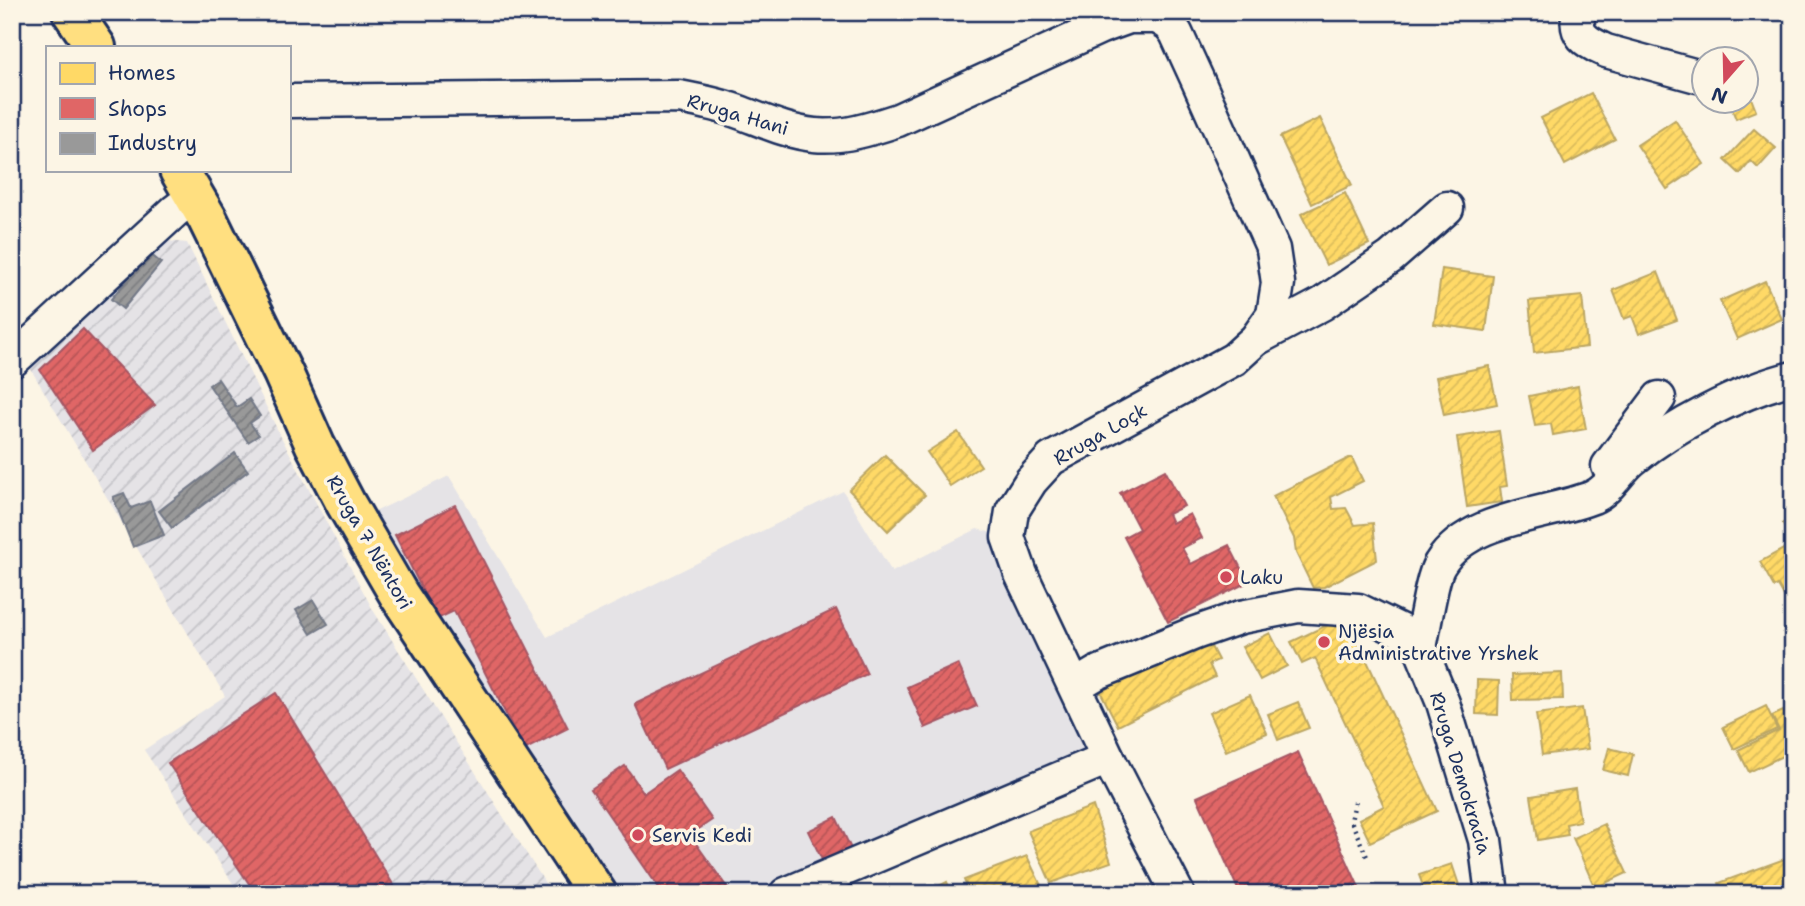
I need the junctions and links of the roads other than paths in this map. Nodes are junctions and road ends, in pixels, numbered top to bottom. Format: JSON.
{"nodes":[{"id":1,"x":72,"y":12,"type":"edge"},
{"id":2,"x":1579,"y":12,"type":"edge"},
{"id":3,"x":1159,"y":15,"type":"edge"},
{"id":4,"x":95,"y":46,"type":"edge"},
{"id":5,"x":1689,"y":74,"type":"edge"},
{"id":6,"x":290,"y":101,"type":"edge"},
{"id":7,"x":187,"y":183,"type":"edge"},
{"id":8,"x":1447,"y":208,"type":"dead end"},
{"id":9,"x":1256,"y":339,"type":"junction"},
{"id":10,"x":12,"y":360,"type":"edge"},
{"id":11,"x":1793,"y":378,"type":"edge"},
{"id":12,"x":1659,"y":398,"type":"dead end"},
{"id":13,"x":1596,"y":496,"type":"junction"},
{"id":14,"x":1420,"y":647,"type":"junction"},
{"id":15,"x":1075,"y":686,"type":"junction"},
{"id":16,"x":1108,"y":758,"type":"junction"},
{"id":17,"x":597,"y":894,"type":"edge"},
{"id":18,"x":786,"y":894,"type":"edge"},
{"id":19,"x":1178,"y":894,"type":"edge"},
{"id":20,"x":1492,"y":894,"type":"edge"}],
"edges":[{"from":1,"to":4,"type":"main road"},
{"from":2,"to":5,"type":"street"},
{"from":3,"to":6,"type":"street","name":"Rruga Hani"},
{"from":3,"to":9,"type":"street","name":"Rruga Loçk"},
{"from":7,"to":10,"type":"street"},
{"from":7,"to":17,"type":"main road","name":"Rruga 7 Nëntori"},
{"from":8,"to":9,"type":"street"},
{"from":9,"to":15,"type":"street","name":"Rruga Loçk"},
{"from":11,"to":13,"type":"street"},
{"from":12,"to":13,"type":"street"},
{"from":13,"to":14,"type":"street"},
{"from":14,"to":15,"type":"street"},
{"from":14,"to":20,"type":"street","name":"Rruga Demokracia"},
{"from":15,"to":16,"type":"street","name":"Rruga Loçk"},
{"from":16,"to":18,"type":"street"},
{"from":16,"to":19,"type":"street","name":"Rruga Loçk"}]}
